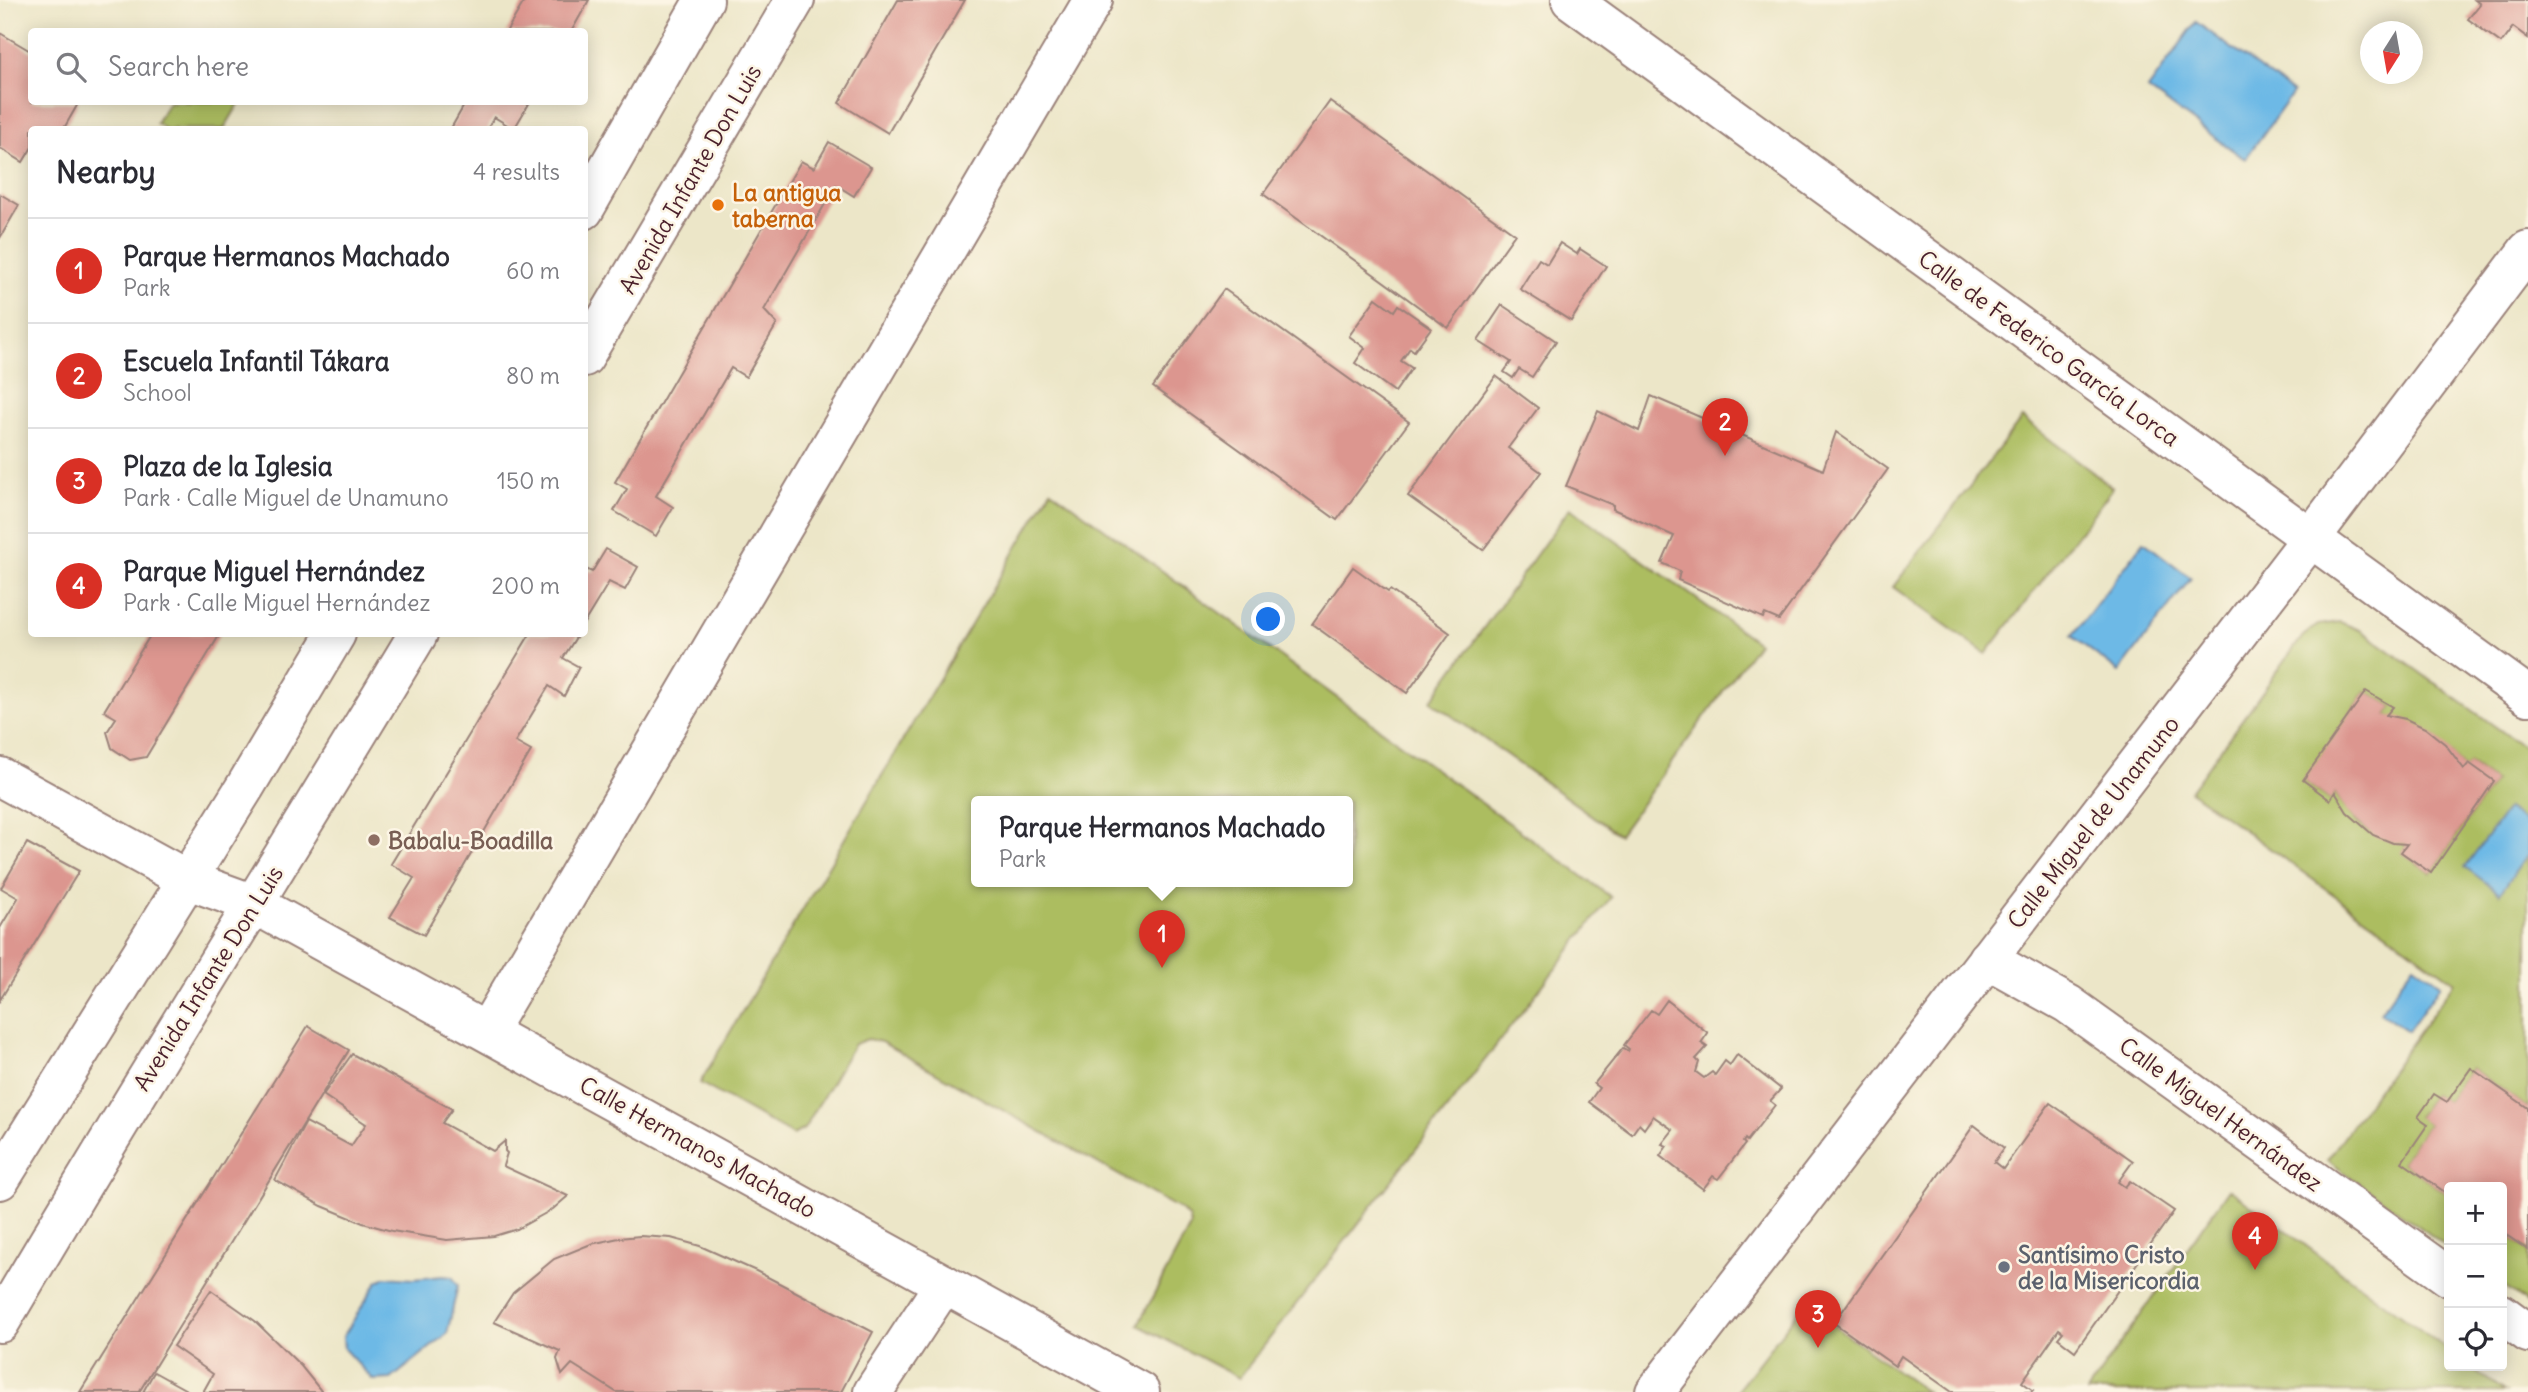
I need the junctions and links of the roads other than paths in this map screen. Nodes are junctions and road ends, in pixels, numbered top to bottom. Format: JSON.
{"nodes":[{"id":1,"x":704,"y":0,"type":"edge"},
{"id":2,"x":795,"y":0,"type":"edge"},
{"id":3,"x":1093,"y":0,"type":"edge"},
{"id":4,"x":1571,"y":0,"type":"edge"},
{"id":5,"x":588,"y":203,"type":"edge"},
{"id":6,"x":2528,"y":250,"type":"edge"},
{"id":7,"x":588,"y":350,"type":"edge"},
{"id":8,"x":2311,"y":538,"type":"junction"},
{"id":9,"x":333,"y":637,"type":"edge"},
{"id":10,"x":416,"y":637,"type":"edge"},
{"id":11,"x":2528,"y":696,"type":"edge"},
{"id":12,"x":0,"y":777,"type":"edge"},
{"id":13,"x":188,"y":880,"type":"junction"},
{"id":14,"x":254,"y":904,"type":"junction"},
{"id":15,"x":1987,"y":959,"type":"junction"},
{"id":16,"x":487,"y":1031,"type":"junction"},
{"id":17,"x":0,"y":1180,"type":"edge"},
{"id":18,"x":2444,"y":1273,"type":"edge"},
{"id":19,"x":944,"y":1284,"type":"junction"},
{"id":20,"x":2507,"y":1318,"type":"edge"},
{"id":21,"x":0,"y":1323,"type":"edge"},
{"id":22,"x":2528,"y":1333,"type":"edge"},
{"id":23,"x":873,"y":1392,"type":"edge"},
{"id":24,"x":1140,"y":1392,"type":"edge"},
{"id":25,"x":1655,"y":1392,"type":"edge"}],
"edges":[{"from":1,"to":5,"type":"street"},
{"from":2,"to":7,"type":"street","name":"Avenida Infante Don Luis"},
{"from":3,"to":16,"type":"street"},
{"from":4,"to":8,"type":"street","name":"Calle de Federico García Lorca"},
{"from":6,"to":8,"type":"street","name":"Calle Miguel de Unamuno"},
{"from":8,"to":11,"type":"street","name":"Calle de Federico García Lorca"},
{"from":8,"to":15,"type":"street","name":"Calle Miguel de Unamuno"},
{"from":9,"to":13,"type":"street"},
{"from":10,"to":14,"type":"street","name":"Avenida Infante Don Luis"},
{"from":12,"to":13,"type":"street","name":"Calle Hermanos Machado"},
{"from":13,"to":14,"type":"street","name":"Calle Hermanos Machado"},
{"from":13,"to":17,"type":"street"},
{"from":14,"to":16,"type":"street","name":"Calle Hermanos Machado"},
{"from":14,"to":21,"type":"street","name":"Avenida Infante Don Luis"},
{"from":15,"to":18,"type":"street","name":"Calle Miguel Hernández"},
{"from":15,"to":25,"type":"street","name":"Calle Miguel de Unamuno"},
{"from":16,"to":19,"type":"street","name":"Calle Hermanos Machado"},
{"from":19,"to":23,"type":"street"},
{"from":19,"to":24,"type":"street","name":"Calle Hermanos Machado"},
{"from":20,"to":22,"type":"street"}]}
